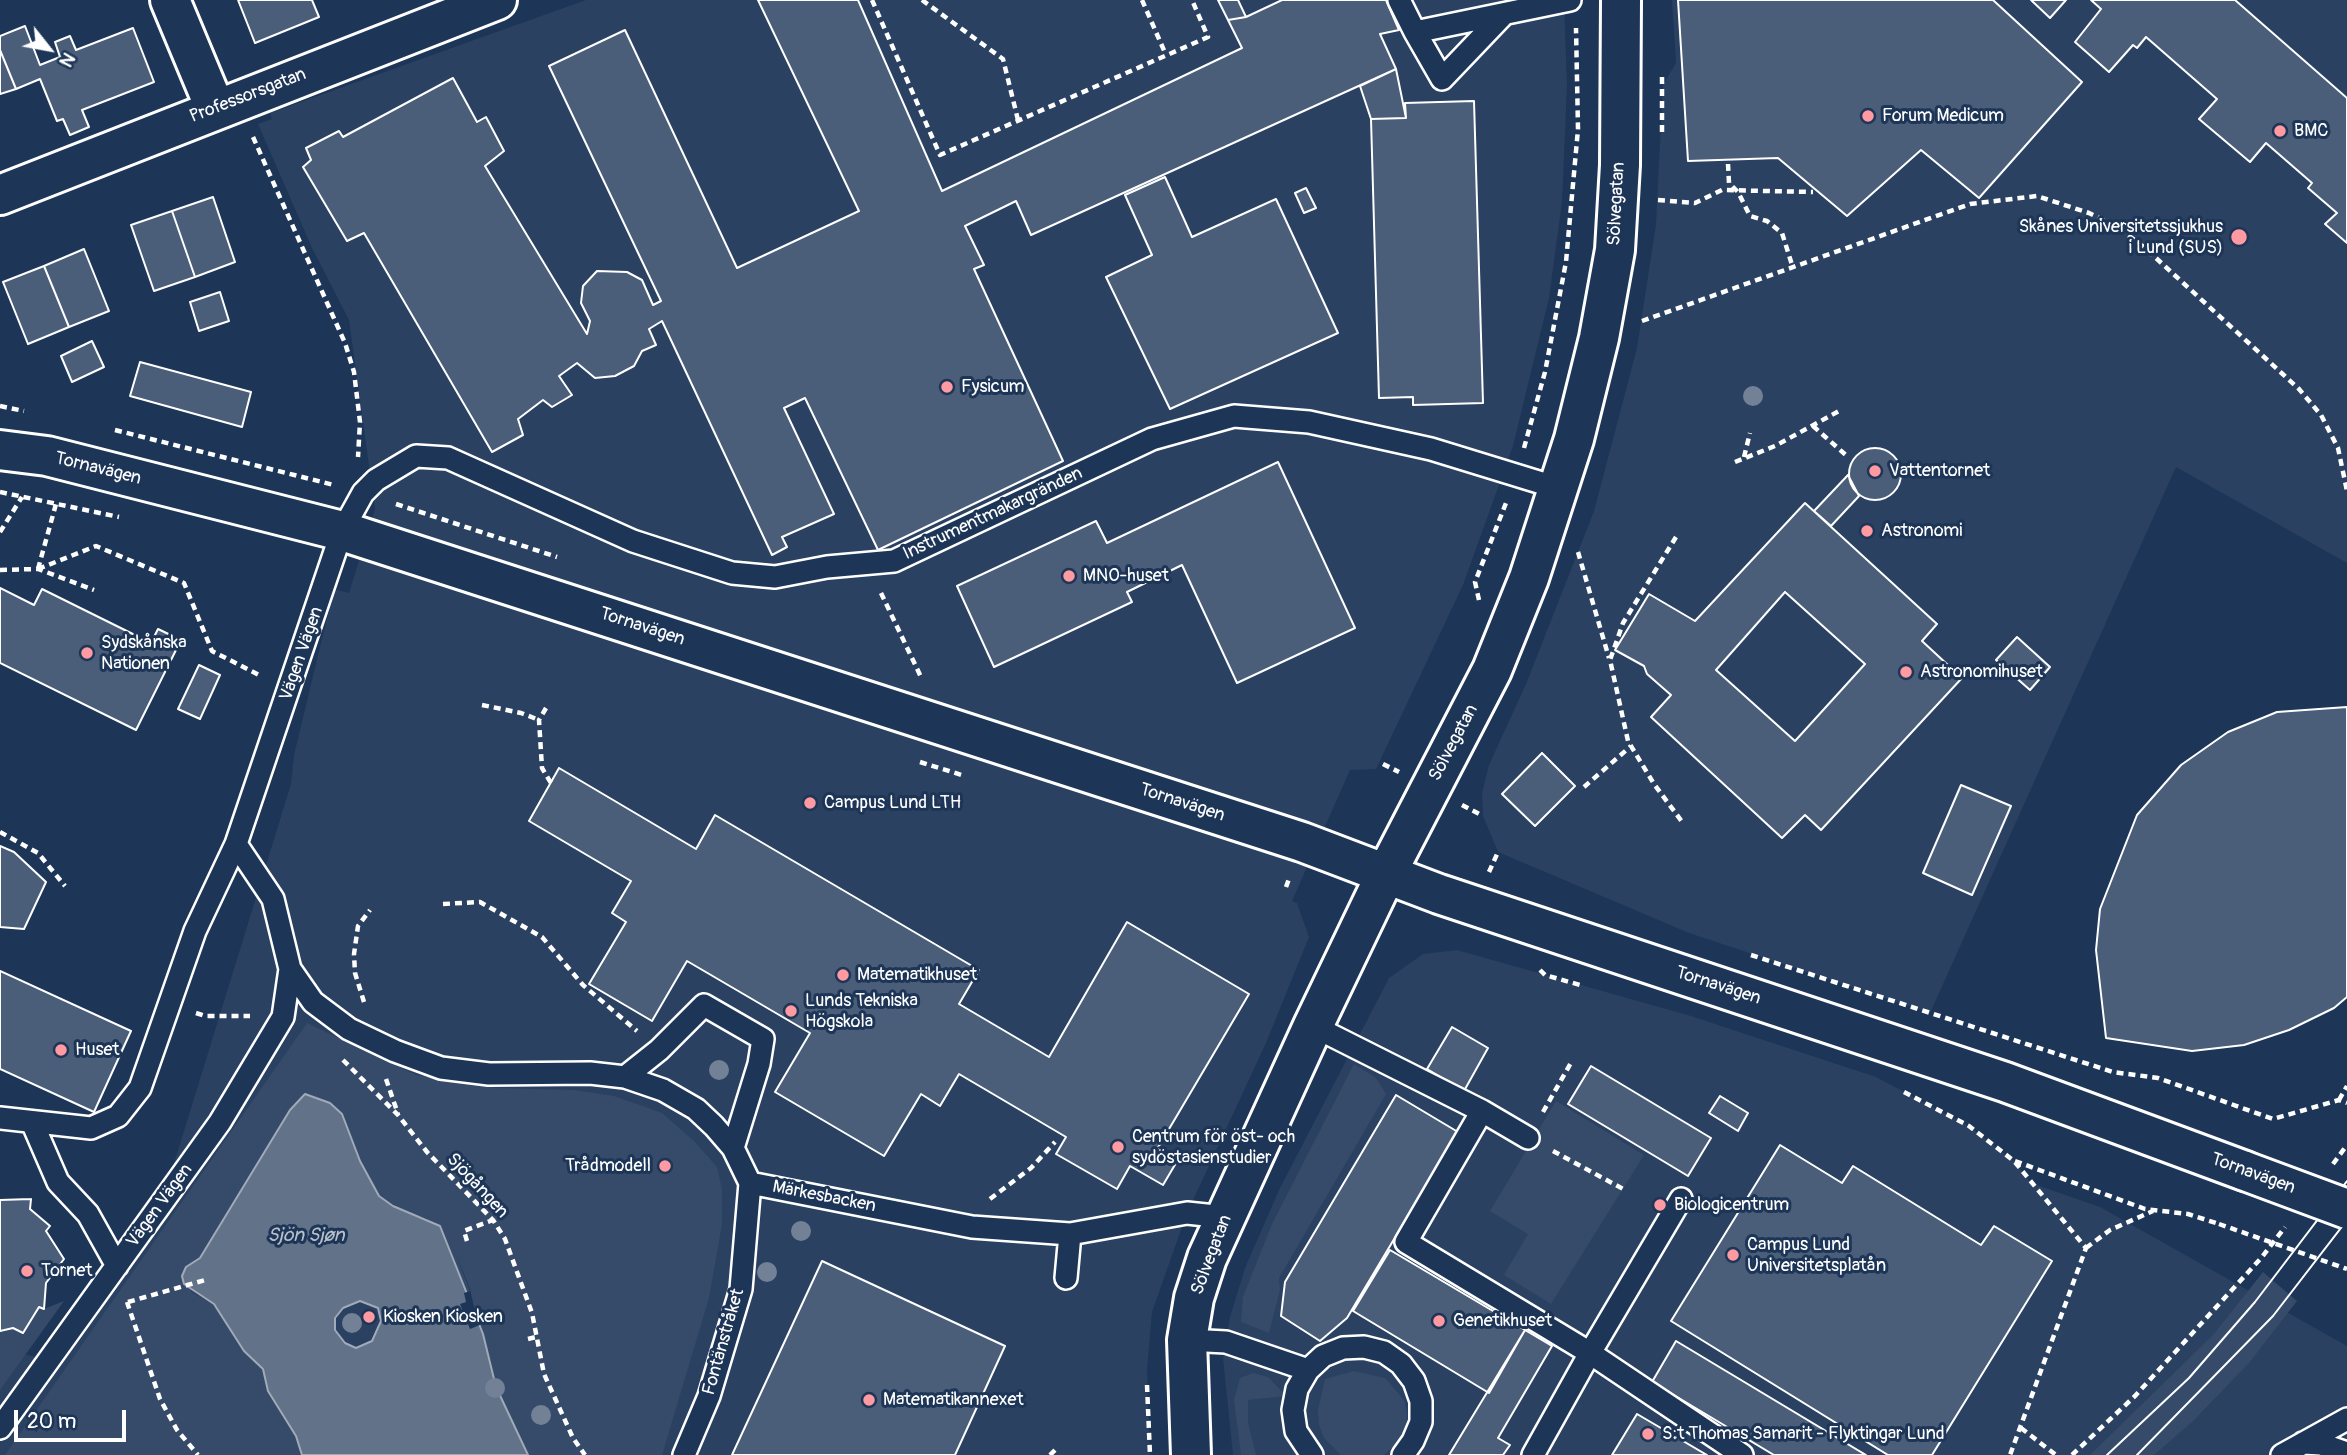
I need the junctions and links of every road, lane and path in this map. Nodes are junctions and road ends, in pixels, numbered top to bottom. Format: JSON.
{"nodes":[{"id":1,"x":170,"y":0,"type":"edge"},
{"id":2,"x":497,"y":0,"type":"edge"},
{"id":3,"x":872,"y":0,"type":"edge"},
{"id":4,"x":922,"y":0,"type":"edge"},
{"id":5,"x":1142,"y":0,"type":"edge"},
{"id":6,"x":1192,"y":0,"type":"edge"},
{"id":7,"x":1399,"y":0,"type":"edge"},
{"id":8,"x":1570,"y":0,"type":"edge"},
{"id":9,"x":1622,"y":0,"type":"edge"},
{"id":10,"x":1504,"y":14,"type":"junction"},
{"id":11,"x":1576,"y":26,"type":"dead end"},
{"id":12,"x":1415,"y":32,"type":"junction"},
{"id":13,"x":1167,"y":55,"type":"junction"},
{"id":14,"x":225,"y":105,"type":"junction"},
{"id":15,"x":1018,"y":120,"type":"junction"},
{"id":16,"x":1728,"y":164,"type":"dead end"},
{"id":17,"x":1738,"y":192,"type":"junction"},
{"id":18,"x":1814,"y":192,"type":"dead end"},
{"id":19,"x":0,"y":195,"type":"edge"},
{"id":20,"x":1658,"y":200,"type":"dead end"},
{"id":21,"x":1793,"y":268,"type":"junction"},
{"id":22,"x":1642,"y":321,"type":"dead end"},
{"id":23,"x":1839,"y":411,"type":"dead end"},
{"id":24,"x":1813,"y":426,"type":"junction"},
{"id":25,"x":1750,"y":433,"type":"dead end"},
{"id":26,"x":0,"y":450,"type":"edge"},
{"id":27,"x":1847,"y":456,"type":"dead end"},
{"id":28,"x":1744,"y":457,"type":"junction"},
{"id":29,"x":1735,"y":462,"type":"dead end"},
{"id":30,"x":357,"y":463,"type":"dead end"},
{"id":31,"x":1517,"y":476,"type":"junction"},
{"id":32,"x":1558,"y":488,"type":"junction"},
{"id":33,"x":2347,"y":491,"type":"edge"},
{"id":34,"x":0,"y":492,"type":"edge"},
{"id":35,"x":22,"y":497,"type":"junction"},
{"id":36,"x":56,"y":504,"type":"junction"},
{"id":37,"x":122,"y":518,"type":"dead end"},
{"id":38,"x":342,"y":531,"type":"junction"},
{"id":39,"x":0,"y":533,"type":"edge"},
{"id":40,"x":1676,"y":537,"type":"dead end"},
{"id":41,"x":1578,"y":551,"type":"dead end"},
{"id":42,"x":867,"y":564,"type":"junction"},
{"id":43,"x":38,"y":569,"type":"junction"},
{"id":44,"x":0,"y":570,"type":"edge"},
{"id":45,"x":1475,"y":582,"type":"dead end"},
{"id":46,"x":94,"y":590,"type":"dead end"},
{"id":47,"x":1610,"y":660,"type":"junction"},
{"id":48,"x":921,"y":677,"type":"dead end"},
{"id":49,"x":289,"y":691,"type":"junction"},
{"id":50,"x":482,"y":705,"type":"dead end"},
{"id":51,"x":546,"y":708,"type":"dead end"},
{"id":52,"x":539,"y":720,"type":"junction"},
{"id":53,"x":1631,"y":746,"type":"junction"},
{"id":54,"x":907,"y":758,"type":"dead end"},
{"id":55,"x":960,"y":776,"type":"dead end"},
{"id":56,"x":551,"y":783,"type":"dead end"},
{"id":57,"x":1584,"y":787,"type":"dead end"},
{"id":58,"x":1684,"y":823,"type":"dead end"},
{"id":59,"x":0,"y":832,"type":"edge"},
{"id":60,"x":236,"y":844,"type":"junction"},
{"id":61,"x":1386,"y":874,"type":"junction"},
{"id":62,"x":65,"y":887,"type":"dead end"},
{"id":63,"x":443,"y":904,"type":"dead end"},
{"id":64,"x":370,"y":910,"type":"dead end"},
{"id":65,"x":1755,"y":954,"type":"dead end"},
{"id":66,"x":290,"y":969,"type":"junction"},
{"id":67,"x":1545,"y":975,"type":"dead end"},
{"id":68,"x":1585,"y":986,"type":"dead end"},
{"id":69,"x":313,"y":1002,"type":"junction"},
{"id":70,"x":172,"y":1004,"type":"junction"},
{"id":71,"x":283,"y":1017,"type":"junction"},
{"id":72,"x":1313,"y":1026,"type":"junction"},
{"id":73,"x":356,"y":1032,"type":"junction"},
{"id":74,"x":659,"y":1050,"type":"junction"},
{"id":75,"x":1572,"y":1061,"type":"dead end"},
{"id":76,"x":625,"y":1077,"type":"junction"},
{"id":77,"x":2347,"y":1086,"type":"edge"},
{"id":78,"x":1899,"y":1090,"type":"dead end"},
{"id":79,"x":2339,"y":1100,"type":"junction"},
{"id":80,"x":2347,"y":1103,"type":"edge"},
{"id":81,"x":1482,"y":1111,"type":"junction"},
{"id":82,"x":0,"y":1118,"type":"edge"},
{"id":83,"x":32,"y":1122,"type":"junction"},
{"id":84,"x":1528,"y":1138,"type":"junction"},
{"id":85,"x":1055,"y":1142,"type":"dead end"},
{"id":86,"x":2347,"y":1145,"type":"edge"},
{"id":87,"x":733,"y":1148,"type":"junction"},
{"id":88,"x":2014,"y":1161,"type":"junction"},
{"id":89,"x":2331,"y":1167,"type":"dead end"},
{"id":90,"x":750,"y":1183,"type":"junction"},
{"id":91,"x":1625,"y":1190,"type":"dead end"},
{"id":92,"x":1681,"y":1199,"type":"dead end"},
{"id":93,"x":2347,"y":1209,"type":"edge"},
{"id":94,"x":2155,"y":1210,"type":"junction"},
{"id":95,"x":1225,"y":1217,"type":"junction"},
{"id":96,"x":493,"y":1220,"type":"junction"},
{"id":97,"x":950,"y":1222,"type":"junction"},
{"id":98,"x":1070,"y":1234,"type":"junction"},
{"id":99,"x":467,"y":1241,"type":"dead end"},
{"id":100,"x":2087,"y":1248,"type":"junction"},
{"id":101,"x":2262,"y":1257,"type":"dead end"},
{"id":102,"x":117,"y":1266,"type":"junction"},
{"id":103,"x":2347,"y":1269,"type":"edge"},
{"id":104,"x":1066,"y":1278,"type":"dead end"},
{"id":105,"x":205,"y":1280,"type":"dead end"},
{"id":106,"x":127,"y":1303,"type":"dead end"},
{"id":107,"x":133,"y":1323,"type":"dead end"},
{"id":108,"x":536,"y":1337,"type":"junction"},
{"id":109,"x":528,"y":1339,"type":"dead end"},
{"id":110,"x":1187,"y":1340,"type":"junction"},
{"id":111,"x":1590,"y":1353,"type":"junction"},
{"id":112,"x":1308,"y":1370,"type":"junction"},
{"id":113,"x":2347,"y":1419,"type":"edge"},
{"id":114,"x":0,"y":1428,"type":"edge"},
{"id":115,"x":2020,"y":1428,"type":"junction"},
{"id":116,"x":2303,"y":1443,"type":"junction"},
{"id":117,"x":1057,"y":1448,"type":"dead end"},
{"id":118,"x":2347,"y":1453,"type":"edge"},
{"id":119,"x":198,"y":1455,"type":"edge"},
{"id":120,"x":585,"y":1455,"type":"edge"},
{"id":121,"x":684,"y":1455,"type":"edge"},
{"id":122,"x":1050,"y":1455,"type":"edge"},
{"id":123,"x":1191,"y":1455,"type":"edge"},
{"id":124,"x":1312,"y":1455,"type":"edge"},
{"id":125,"x":1403,"y":1455,"type":"edge"},
{"id":126,"x":1534,"y":1455,"type":"edge"},
{"id":127,"x":1742,"y":1455,"type":"edge"},
{"id":128,"x":2010,"y":1455,"type":"edge"},
{"id":129,"x":2056,"y":1455,"type":"edge"},
{"id":130,"x":2072,"y":1455,"type":"edge"},
{"id":131,"x":2282,"y":1455,"type":"edge"}],
"edges":[{"from":1,"to":14,"type":"main road"},
{"from":2,"to":14,"type":"main road","name":"Professorsgatan"},
{"from":3,"to":15,"type":"path"},
{"from":4,"to":15,"type":"path"},
{"from":5,"to":13,"type":"path"},
{"from":6,"to":13,"type":"path"},
{"from":7,"to":12,"type":"lane"},
{"from":8,"to":10,"type":"lane"},
{"from":9,"to":32,"type":"main road","name":"Sölvegatan"},
{"from":10,"to":12,"type":"lane"},
{"from":10,"to":12,"type":"lane"},
{"from":11,"to":31,"type":"path"},
{"from":13,"to":15,"type":"path"},
{"from":14,"to":19,"type":"main road","name":"Professorsgatan"},
{"from":14,"to":30,"type":"path"},
{"from":16,"to":17,"type":"path"},
{"from":17,"to":18,"type":"path"},
{"from":17,"to":20,"type":"path"},
{"from":17,"to":21,"type":"path"},
{"from":21,"to":22,"type":"path"},
{"from":21,"to":33,"type":"path"},
{"from":23,"to":24,"type":"path"},
{"from":24,"to":27,"type":"path"},
{"from":24,"to":28,"type":"path"},
{"from":25,"to":28,"type":"path"},
{"from":26,"to":38,"type":"main road","name":"Tornavägen"},
{"from":28,"to":29,"type":"path"},
{"from":31,"to":32,"type":"lane","name":"Instrumentmakargränden"},
{"from":31,"to":42,"type":"lane","name":"Instrumentmakargränden"},
{"from":31,"to":45,"type":"path"},
{"from":32,"to":61,"type":"main road","name":"Sölvegatan"},
{"from":34,"to":35,"type":"path"},
{"from":35,"to":36,"type":"path"},
{"from":35,"to":39,"type":"path"},
{"from":36,"to":37,"type":"path"},
{"from":36,"to":43,"type":"path"},
{"from":38,"to":42,"type":"lane","name":"Instrumentmakargränden"},
{"from":38,"to":49,"type":"lane","name":"Vägen Vägen"},
{"from":38,"to":61,"type":"main road","name":"Tornavägen"},
{"from":40,"to":47,"type":"path"},
{"from":41,"to":47,"type":"path"},
{"from":42,"to":48,"type":"path"},
{"from":43,"to":44,"type":"path"},
{"from":43,"to":46,"type":"path"},
{"from":43,"to":49,"type":"path"},
{"from":47,"to":53,"type":"path"},
{"from":49,"to":60,"type":"lane","name":"Vägen Vägen"},
{"from":50,"to":52,"type":"path"},
{"from":51,"to":52,"type":"path"},
{"from":52,"to":56,"type":"path"},
{"from":53,"to":57,"type":"path"},
{"from":53,"to":58,"type":"path"},
{"from":54,"to":55,"type":"path"},
{"from":59,"to":62,"type":"path"},
{"from":60,"to":66,"type":"lane","name":"Vägen Vägen"},
{"from":60,"to":70,"type":"lane"},
{"from":61,"to":72,"type":"main road","name":"Sölvegatan"},
{"from":61,"to":93,"type":"main road","name":"Tornavägen","bridge":true},
{"from":63,"to":74,"type":"path"},
{"from":64,"to":73,"type":"path"},
{"from":65,"to":79,"type":"path"},
{"from":66,"to":69,"type":"lane","name":"Vägen Vägen"},
{"from":66,"to":71,"type":"lane","name":"Vägen Vägen"},
{"from":67,"to":68,"type":"path"},
{"from":69,"to":73,"type":"lane","name":"Märkesbacken"},
{"from":69,"to":96,"type":"path","name":"Sjögången"},
{"from":70,"to":71,"type":"path"},
{"from":70,"to":83,"type":"lane"},
{"from":71,"to":102,"type":"lane","name":"Vägen Vägen"},
{"from":72,"to":81,"type":"lane"},
{"from":72,"to":95,"type":"main road","name":"Sölvegatan"},
{"from":73,"to":76,"type":"lane","name":"Märkesbacken"},
{"from":74,"to":76,"type":"lane"},
{"from":74,"to":87,"type":"lane"},
{"from":75,"to":84,"type":"path"},
{"from":76,"to":87,"type":"lane","name":"Märkesbacken"},
{"from":77,"to":79,"type":"path"},
{"from":78,"to":88,"type":"path"},
{"from":79,"to":80,"type":"path"},
{"from":81,"to":84,"type":"lane"},
{"from":81,"to":111,"type":"lane"},
{"from":82,"to":83,"type":"lane"},
{"from":83,"to":102,"type":"lane"},
{"from":84,"to":91,"type":"path"},
{"from":85,"to":97,"type":"path"},
{"from":86,"to":89,"type":"path"},
{"from":87,"to":90,"type":"lane","name":"Märkesbacken"},
{"from":88,"to":94,"type":"path"},
{"from":88,"to":100,"type":"path"},
{"from":90,"to":97,"type":"lane","name":"Märkesbacken"},
{"from":90,"to":121,"type":"lane","name":"Fontänstråket"},
{"from":92,"to":111,"type":"lane"},
{"from":94,"to":100,"type":"path"},
{"from":94,"to":103,"type":"path","bridge":true},
{"from":95,"to":98,"type":"lane","name":"Märkesbacken"},
{"from":95,"to":110,"type":"main road","name":"Sölvegatan"},
{"from":96,"to":99,"type":"path"},
{"from":96,"to":108,"type":"path","name":"Sjögången"},
{"from":97,"to":98,"type":"lane","name":"Märkesbacken"},
{"from":98,"to":104,"type":"lane"},
{"from":100,"to":115,"type":"path"},
{"from":101,"to":130,"type":"path"},
{"from":102,"to":114,"type":"lane","name":"Vägen Vägen"},
{"from":105,"to":106,"type":"path"},
{"from":107,"to":119,"type":"path"},
{"from":108,"to":109,"type":"path"},
{"from":108,"to":120,"type":"path","name":"Sjögången"},
{"from":110,"to":112,"type":"lane"},
{"from":110,"to":123,"type":"main road","name":"Sölvegatan"},
{"from":111,"to":126,"type":"lane"},
{"from":111,"to":127,"type":"lane"},
{"from":112,"to":124,"type":"lane"},
{"from":112,"to":125,"type":"lane"},
{"from":113,"to":116,"type":"lane"},
{"from":115,"to":128,"type":"path"},
{"from":115,"to":129,"type":"path"},
{"from":116,"to":118,"type":"lane"},
{"from":116,"to":131,"type":"lane"},
{"from":117,"to":122,"type":"path"}]}
